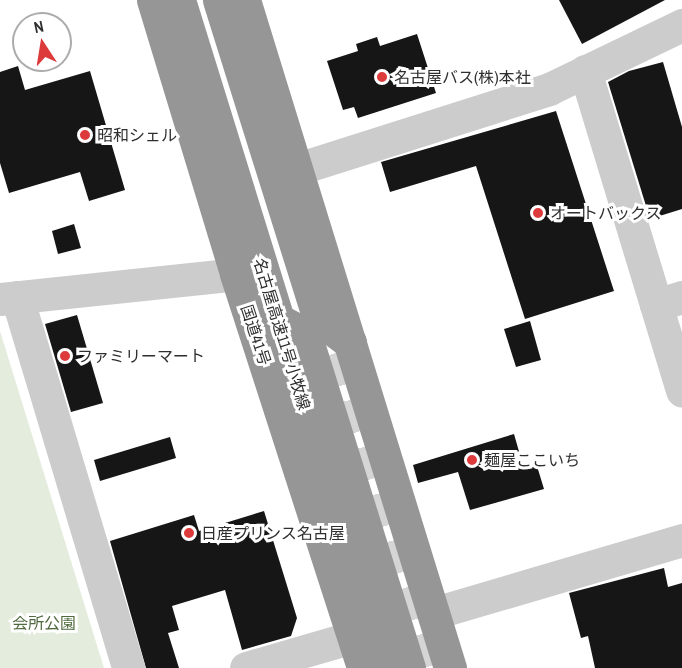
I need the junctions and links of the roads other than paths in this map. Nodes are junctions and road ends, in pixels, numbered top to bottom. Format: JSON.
{"nodes":[{"id":1,"x":153,"y":0,"type":"edge"},
{"id":2,"x":170,"y":0,"type":"edge"},
{"id":3,"x":179,"y":0,"type":"edge"},
{"id":4,"x":219,"y":0,"type":"edge"},
{"id":5,"x":244,"y":0,"type":"edge"},
{"id":6,"x":263,"y":0,"type":"edge"},
{"id":7,"x":681,"y":26,"type":"edge"},
{"id":8,"x":585,"y":71,"type":"junction"},
{"id":9,"x":312,"y":164,"type":"junction"},
{"id":10,"x":236,"y":274,"type":"junction"},
{"id":11,"x":8,"y":298,"type":"edge"},
{"id":12,"x":669,"y":301,"type":"edge"},
{"id":13,"x":350,"y":342,"type":"junction"},
{"id":14,"x":682,"y":391,"type":"edge"},
{"id":15,"x":682,"y":540,"type":"edge"},
{"id":16,"x":448,"y":609,"type":"junction"},
{"id":17,"x":353,"y":637,"type":"junction"},
{"id":18,"x":129,"y":668,"type":"edge"},
{"id":19,"x":246,"y":668,"type":"edge"},
{"id":20,"x":363,"y":668,"type":"edge"},
{"id":21,"x":386,"y":668,"type":"edge"},
{"id":22,"x":410,"y":668,"type":"edge"},
{"id":23,"x":450,"y":668,"type":"edge"},
{"id":24,"x":466,"y":668,"type":"edge"}],
"edges":[{"from":1,"to":10,"type":"highway","name":"国道41号"},
{"from":2,"to":22,"type":"highway"},
{"from":3,"to":21,"type":"highway","name":"名古屋高速11号小牧線","bridge":true},
{"from":4,"to":13,"type":"highway","bridge":true},
{"from":5,"to":13,"type":"highway"},
{"from":6,"to":9,"type":"highway"},
{"from":7,"to":8,"type":"street"},
{"from":8,"to":9,"type":"street"},
{"from":8,"to":12,"type":"street"},
{"from":9,"to":16,"type":"highway"},
{"from":10,"to":11,"type":"street"},
{"from":10,"to":17,"type":"highway","name":"国道41号"},
{"from":11,"to":18,"type":"street"},
{"from":12,"to":14,"type":"street"},
{"from":13,"to":23,"type":"highway"},
{"from":15,"to":16,"type":"street"},
{"from":16,"to":24,"type":"highway"},
{"from":17,"to":19,"type":"street"},
{"from":17,"to":20,"type":"highway","name":"国道41号"}]}
